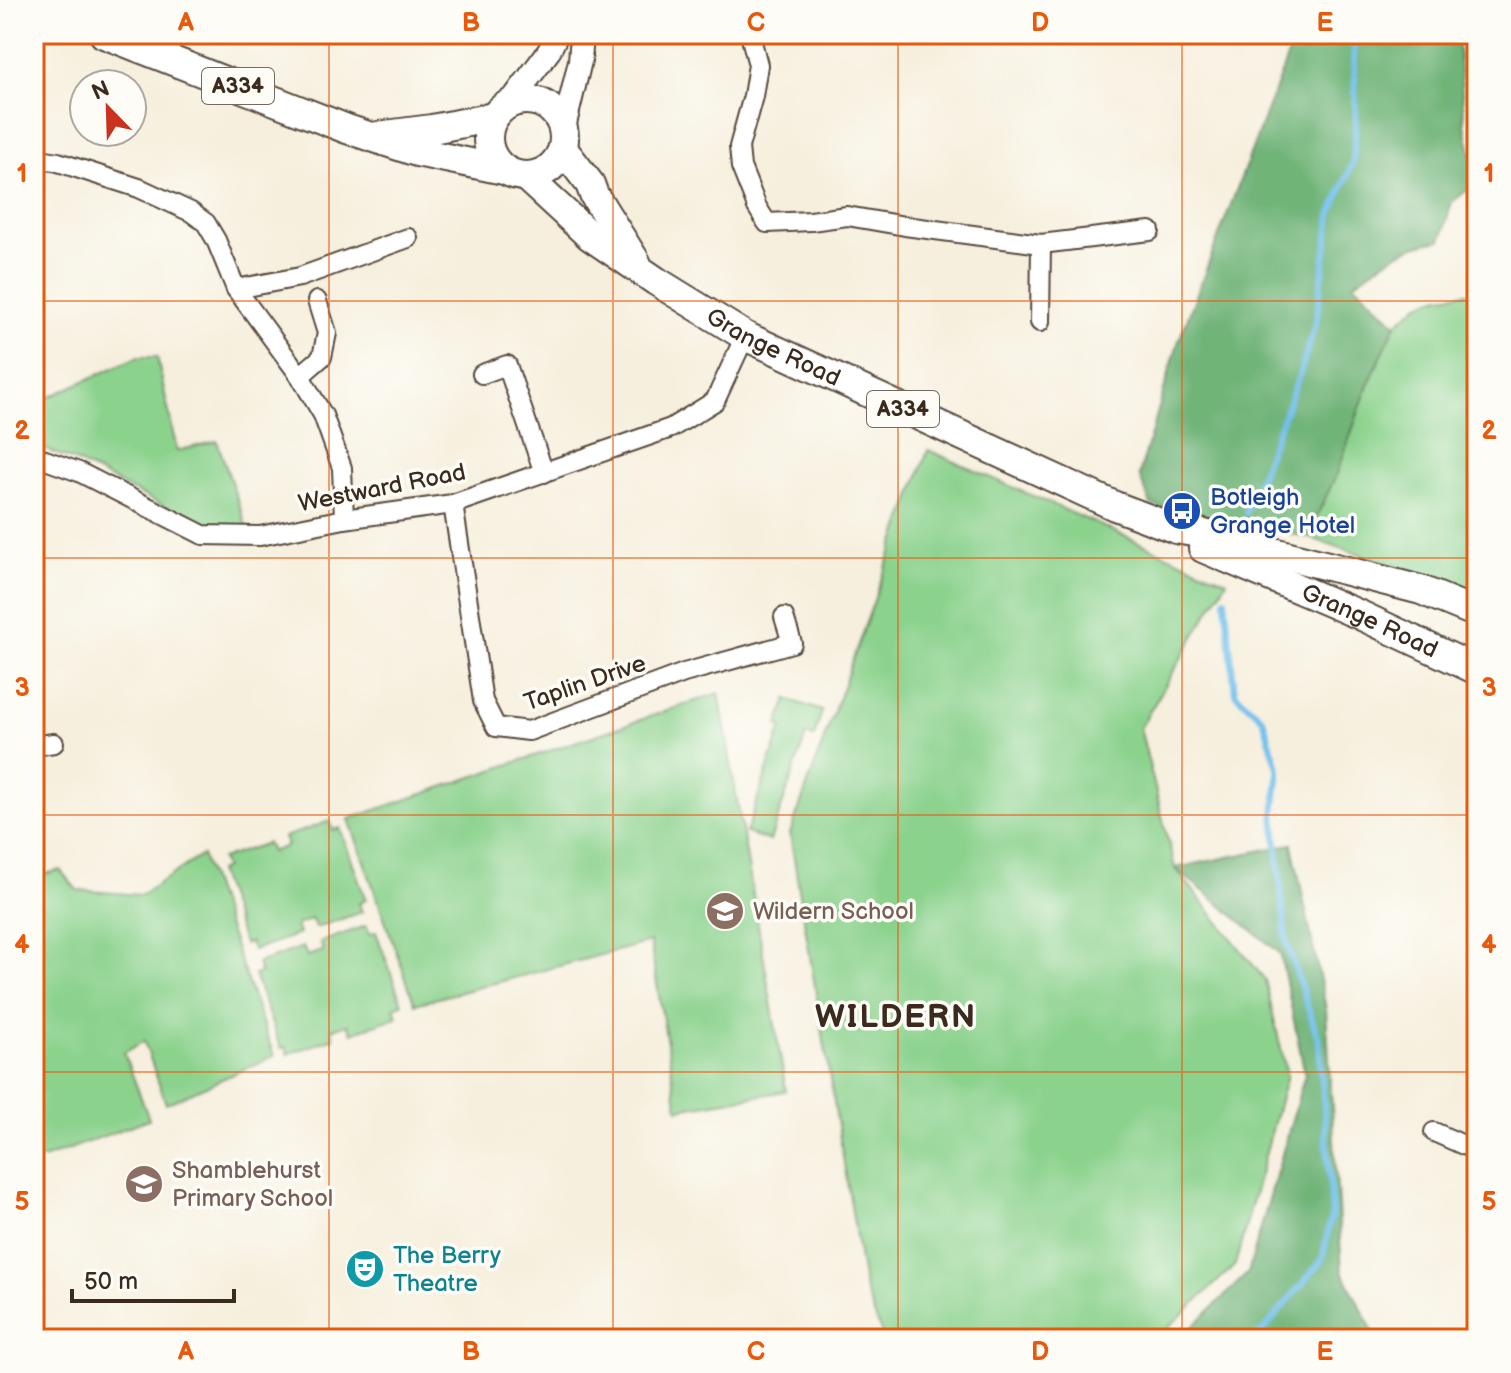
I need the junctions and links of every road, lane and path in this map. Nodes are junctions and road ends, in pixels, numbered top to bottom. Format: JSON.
{"nodes":[{"id":1,"x":104,"y":34,"type":"edge"},
{"id":2,"x":557,"y":34,"type":"edge"},
{"id":3,"x":582,"y":34,"type":"edge"},
{"id":4,"x":750,"y":34,"type":"edge"},
{"id":5,"x":502,"y":110,"type":"junction"},
{"id":6,"x":373,"y":136,"type":"junction"},
{"id":7,"x":563,"y":140,"type":"junction"},
{"id":8,"x":34,"y":158,"type":"edge"},
{"id":9,"x":515,"y":173,"type":"junction"},
{"id":10,"x":1150,"y":231,"type":"dead end"},
{"id":11,"x":408,"y":238,"type":"dead end"},
{"id":12,"x":1041,"y":244,"type":"junction"},
{"id":13,"x":641,"y":269,"type":"junction"},
{"id":14,"x":236,"y":289,"type":"junction"},
{"id":15,"x":317,"y":301,"type":"dead end"},
{"id":16,"x":1040,"y":322,"type":"dead end"},
{"id":17,"x":745,"y":336,"type":"junction"},
{"id":18,"x":482,"y":374,"type":"dead end"},
{"id":19,"x":300,"y":376,"type":"junction"},
{"id":20,"x":34,"y":456,"type":"edge"},
{"id":21,"x":544,"y":473,"type":"junction"},
{"id":22,"x":453,"y":504,"type":"junction"},
{"id":23,"x":344,"y":519,"type":"junction"},
{"id":24,"x":1176,"y":529,"type":"junction"},
{"id":25,"x":1477,"y":613,"type":"edge"},
{"id":26,"x":784,"y":617,"type":"dead end"},
{"id":27,"x":1477,"y":670,"type":"edge"},
{"id":28,"x":54,"y":743,"type":"dead end"},
{"id":29,"x":34,"y":746,"type":"edge"},
{"id":30,"x":1434,"y":1132,"type":"dead end"},
{"id":31,"x":1477,"y":1151,"type":"edge"}],
"edges":[{"from":1,"to":6,"type":"main road","number":"A334"},
{"from":2,"to":5,"type":"street"},
{"from":3,"to":7,"type":"street"},
{"from":4,"to":12,"type":"street"},
{"from":5,"to":6,"type":"main road","number":"A334"},
{"from":5,"to":7,"type":"main road"},
{"from":5,"to":9,"type":"main road"},
{"from":6,"to":9,"type":"main road","number":"A334"},
{"from":7,"to":9,"type":"main road"},
{"from":7,"to":13,"type":"main road","name":"Grange Road","number":"A334"},
{"from":8,"to":14,"type":"street"},
{"from":9,"to":13,"type":"main road","name":"Grange Road","number":"A334"},
{"from":10,"to":12,"type":"street"},
{"from":11,"to":14,"type":"street"},
{"from":12,"to":16,"type":"street"},
{"from":13,"to":17,"type":"main road","name":"Grange Road","number":"A334"},
{"from":14,"to":19,"type":"street"},
{"from":15,"to":19,"type":"street"},
{"from":17,"to":21,"type":"street","name":"Westward Road"},
{"from":17,"to":24,"type":"main road","name":"Grange Road","number":"A334"},
{"from":18,"to":21,"type":"street"},
{"from":19,"to":23,"type":"street"},
{"from":20,"to":23,"type":"street","name":"Westward Road"},
{"from":21,"to":22,"type":"street","name":"Westward Road"},
{"from":22,"to":23,"type":"street","name":"Westward Road"},
{"from":22,"to":26,"type":"street","name":"Taplin Drive"},
{"from":24,"to":25,"type":"main road","name":"Grange Road","number":"A334"},
{"from":24,"to":27,"type":"main road","name":"Grange Road","number":"A334"},
{"from":28,"to":29,"type":"street"},
{"from":30,"to":31,"type":"street"}]}
